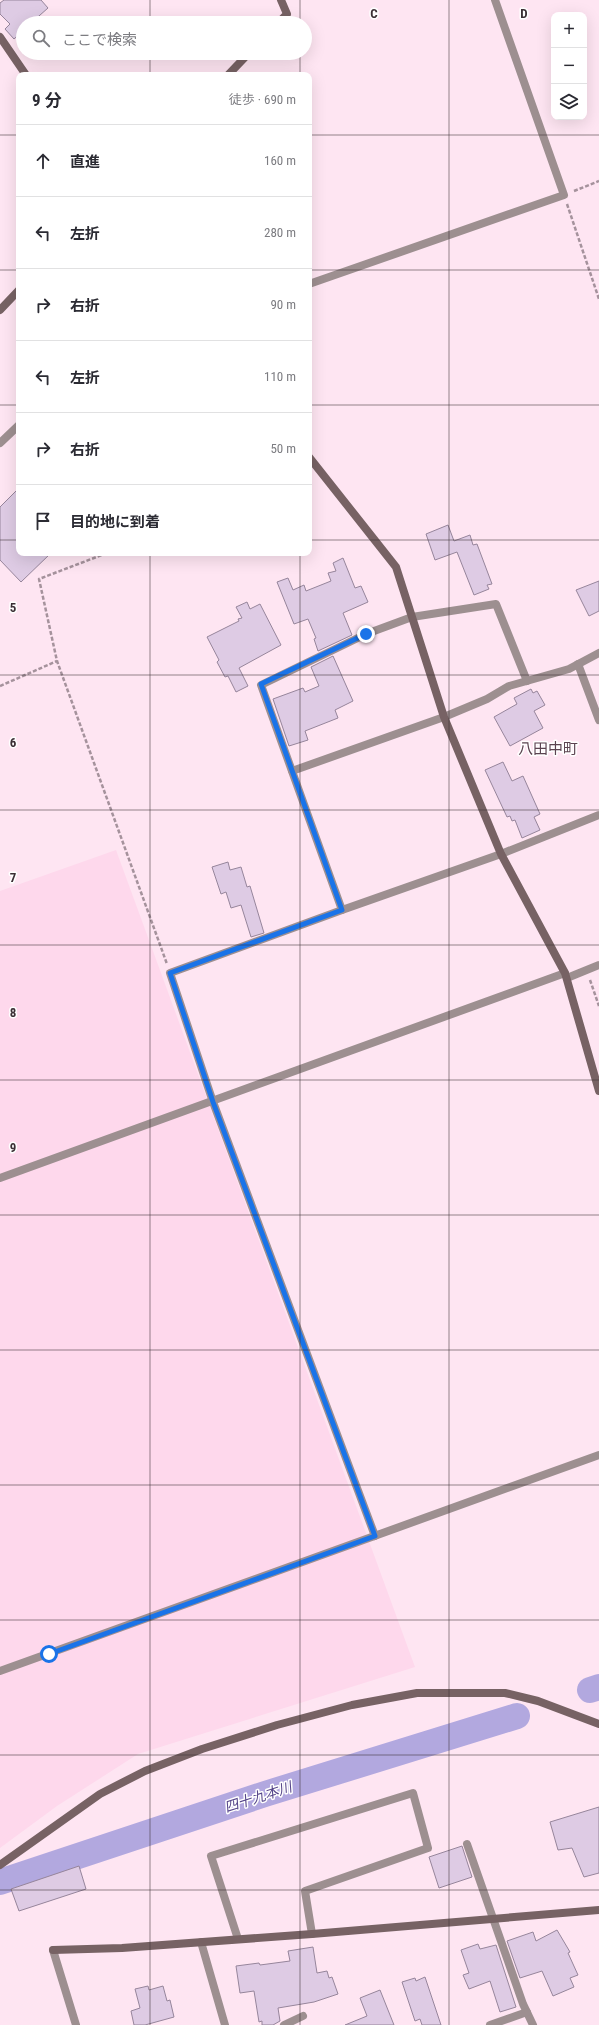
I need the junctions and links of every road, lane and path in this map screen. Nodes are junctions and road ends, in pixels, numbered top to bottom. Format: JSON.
{"nodes":[{"id":1,"x":281,"y":0,"type":"edge"},
{"id":2,"x":495,"y":0,"type":"edge"},
{"id":3,"x":285,"y":16,"type":"edge"},
{"id":4,"x":0,"y":37,"type":"edge"},
{"id":5,"x":242,"y":60,"type":"edge"},
{"id":6,"x":24,"y":72,"type":"edge"},
{"id":7,"x":231,"y":72,"type":"edge"},
{"id":8,"x":599,"y":182,"type":"edge"},
{"id":9,"x":564,"y":195,"type":"junction"},
{"id":10,"x":312,"y":283,"type":"edge"},
{"id":11,"x":16,"y":293,"type":"edge"},
{"id":12,"x":599,"y":298,"type":"edge"},
{"id":13,"x":0,"y":310,"type":"edge"},
{"id":14,"x":16,"y":428,"type":"edge"},
{"id":15,"x":0,"y":443,"type":"edge"},
{"id":16,"x":312,"y":461,"type":"edge"},
{"id":17,"x":99,"y":556,"type":"edge"},
{"id":18,"x":412,"y":617,"type":"junction"},
{"id":19,"x":599,"y":653,"type":"edge"},
{"id":20,"x":57,"y":662,"type":"junction"},
{"id":21,"x":578,"y":664,"type":"junction"},
{"id":22,"x":527,"y":681,"type":"junction"},
{"id":23,"x":0,"y":686,"type":"edge"},
{"id":24,"x":444,"y":717,"type":"junction"},
{"id":25,"x":599,"y":720,"type":"edge"},
{"id":26,"x":292,"y":772,"type":"junction"},
{"id":27,"x":599,"y":815,"type":"edge"},
{"id":28,"x":501,"y":854,"type":"junction"},
{"id":29,"x":342,"y":910,"type":"junction"},
{"id":30,"x":599,"y":965,"type":"edge"},
{"id":31,"x":586,"y":970,"type":"junction"},
{"id":32,"x":170,"y":973,"type":"junction"},
{"id":33,"x":566,"y":976,"type":"junction"},
{"id":34,"x":599,"y":1006,"type":"edge"},
{"id":35,"x":599,"y":1091,"type":"edge"},
{"id":36,"x":213,"y":1102,"type":"junction"},
{"id":37,"x":0,"y":1178,"type":"edge"},
{"id":38,"x":599,"y":1455,"type":"edge"},
{"id":39,"x":375,"y":1536,"type":"junction"},
{"id":40,"x":0,"y":1671,"type":"edge"},
{"id":41,"x":599,"y":1724,"type":"edge"},
{"id":42,"x":468,"y":1844,"type":"dead end"},
{"id":43,"x":0,"y":1864,"type":"edge"},
{"id":44,"x":599,"y":1910,"type":"edge"},
{"id":45,"x":493,"y":1919,"type":"junction"},
{"id":46,"x":312,"y":1934,"type":"junction"},
{"id":47,"x":238,"y":1939,"type":"junction"},
{"id":48,"x":201,"y":1942,"type":"junction"},
{"id":49,"x":527,"y":2012,"type":"junction"},
{"id":50,"x":303,"y":2016,"type":"dead end"},
{"id":51,"x":76,"y":2025,"type":"edge"},
{"id":52,"x":225,"y":2025,"type":"edge"},
{"id":53,"x":284,"y":2025,"type":"edge"},
{"id":54,"x":490,"y":2025,"type":"edge"},
{"id":55,"x":532,"y":2025,"type":"edge"}],
"edges":[{"from":1,"to":3,"type":"street"},
{"from":2,"to":9,"type":"street"},
{"from":4,"to":6,"type":"street"},
{"from":5,"to":7,"type":"street"},
{"from":8,"to":9,"type":"path"},
{"from":9,"to":10,"type":"street"},
{"from":9,"to":12,"type":"path"},
{"from":11,"to":13,"type":"street"},
{"from":14,"to":15,"type":"street"},
{"from":16,"to":18,"type":"street"},
{"from":17,"to":20,"type":"path"},
{"from":18,"to":22,"type":"street"},
{"from":18,"to":24,"type":"street"},
{"from":18,"to":26,"type":"street"},
{"from":19,"to":21,"type":"street"},
{"from":20,"to":23,"type":"path"},
{"from":20,"to":32,"type":"path"},
{"from":21,"to":22,"type":"street"},
{"from":21,"to":25,"type":"street"},
{"from":22,"to":24,"type":"street"},
{"from":24,"to":26,"type":"street"},
{"from":24,"to":28,"type":"street"},
{"from":26,"to":29,"type":"street"},
{"from":27,"to":28,"type":"street"},
{"from":28,"to":29,"type":"street"},
{"from":28,"to":33,"type":"street"},
{"from":29,"to":32,"type":"street"},
{"from":30,"to":31,"type":"street"},
{"from":31,"to":33,"type":"street"},
{"from":31,"to":34,"type":"path"},
{"from":32,"to":36,"type":"street"},
{"from":33,"to":35,"type":"street"},
{"from":33,"to":36,"type":"street"},
{"from":36,"to":37,"type":"street"},
{"from":36,"to":39,"type":"street"},
{"from":38,"to":39,"type":"street"},
{"from":39,"to":40,"type":"street"},
{"from":41,"to":43,"type":"street"},
{"from":42,"to":45,"type":"street"},
{"from":44,"to":45,"type":"street"},
{"from":45,"to":46,"type":"street"},
{"from":45,"to":49,"type":"street"},
{"from":46,"to":47,"type":"street"},
{"from":46,"to":47,"type":"street"},
{"from":47,"to":48,"type":"street"},
{"from":48,"to":51,"type":"street"},
{"from":48,"to":52,"type":"street"},
{"from":49,"to":54,"type":"street"},
{"from":49,"to":55,"type":"street"},
{"from":50,"to":53,"type":"street"}]}
